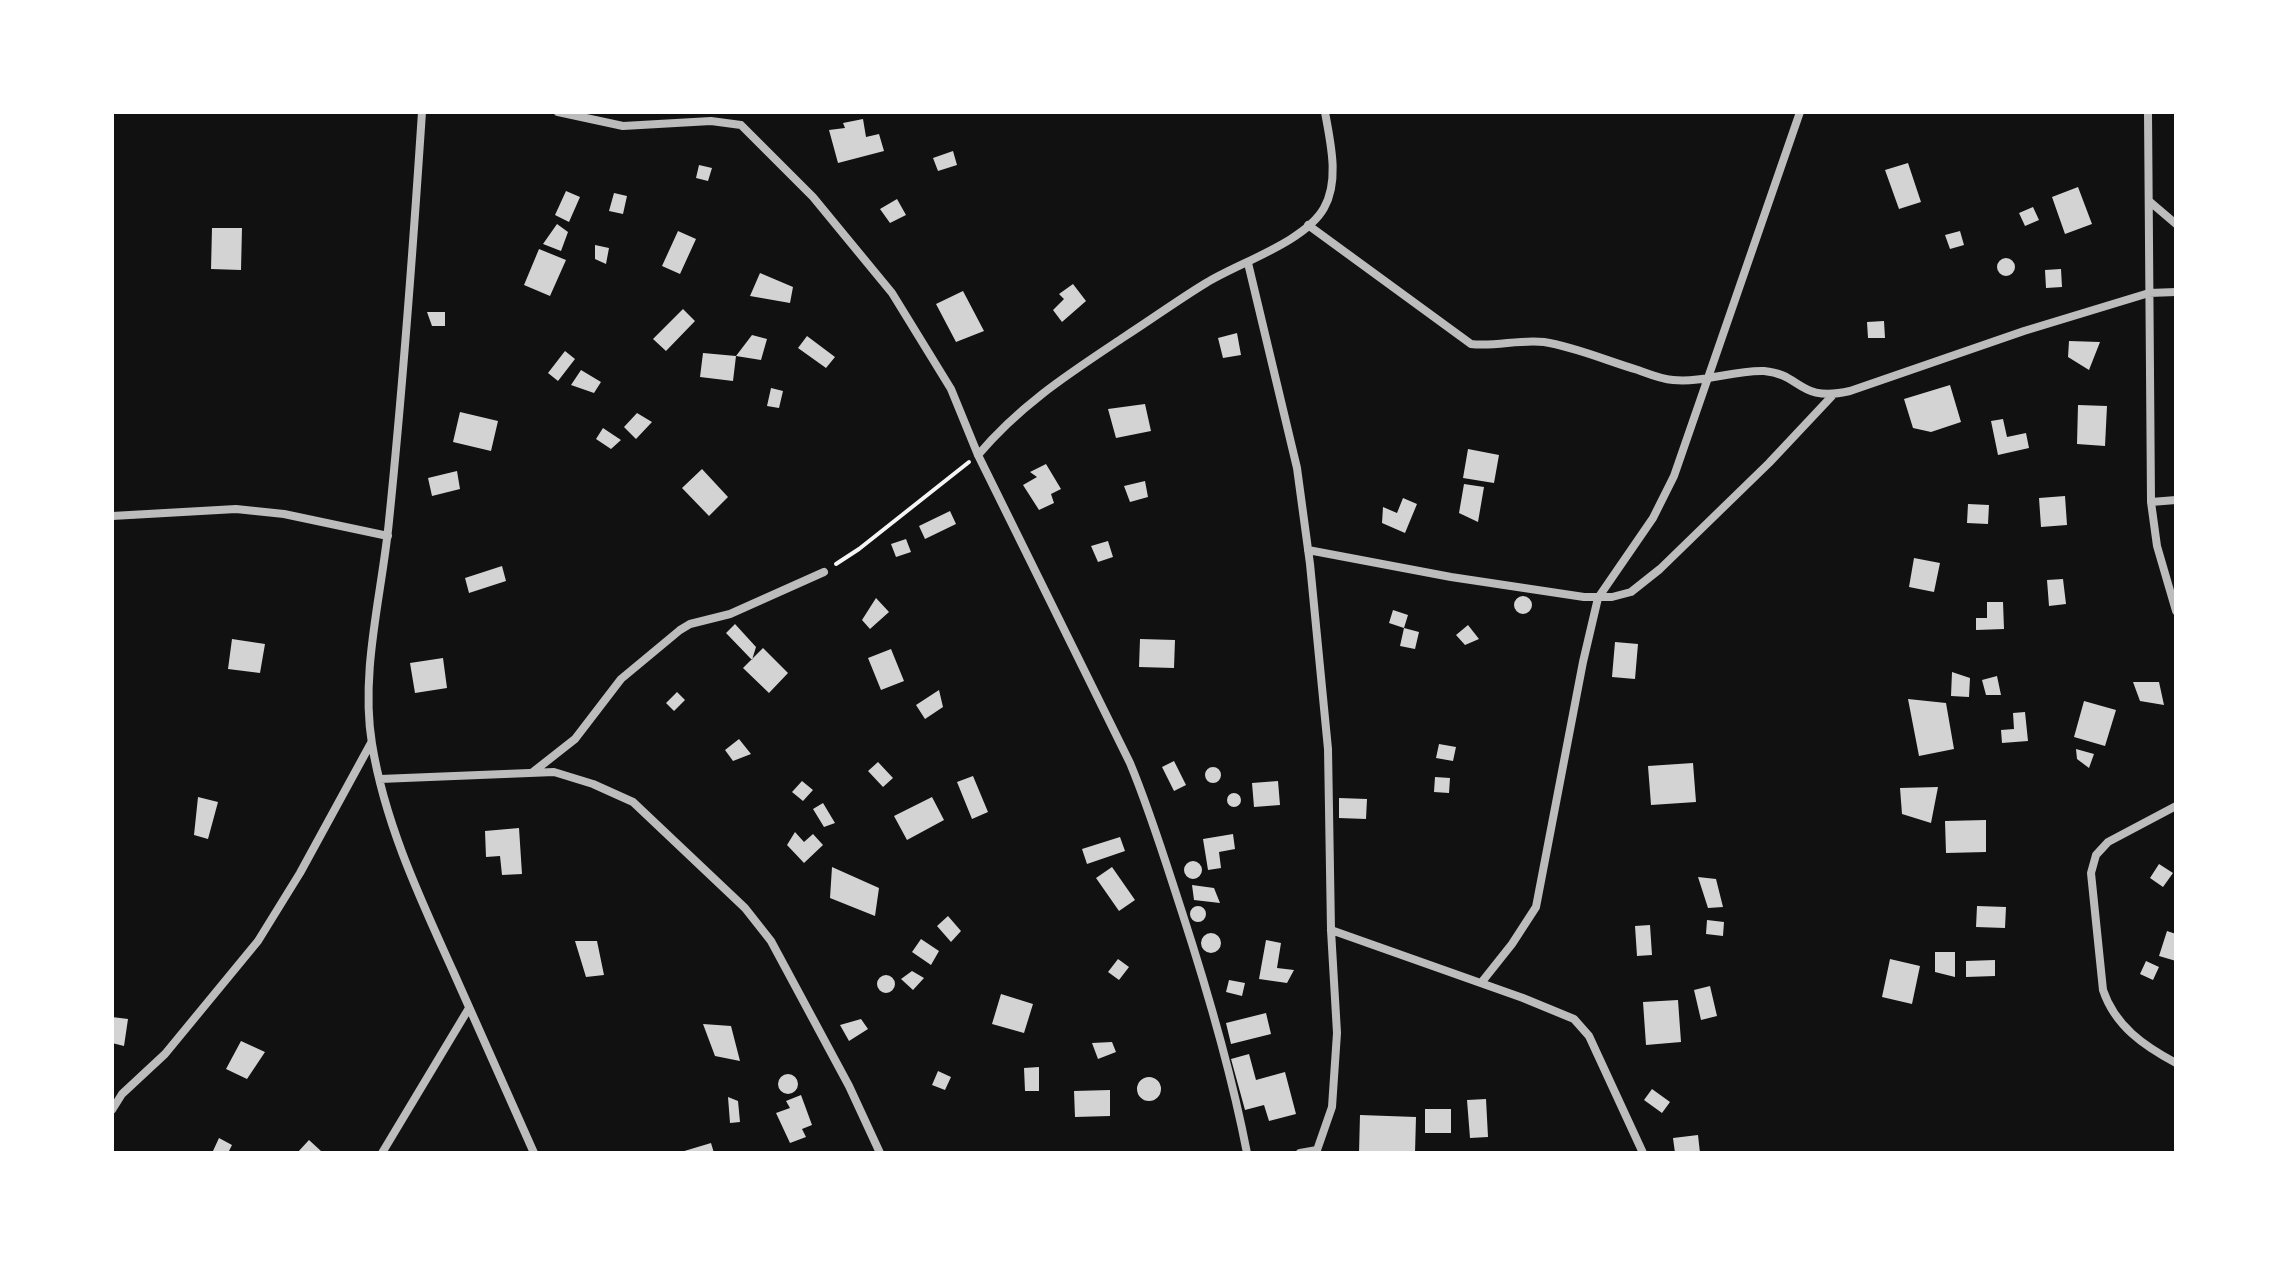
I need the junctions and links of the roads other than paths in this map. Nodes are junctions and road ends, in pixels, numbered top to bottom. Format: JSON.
{"nodes":[{"id":1,"x":422,"y":112,"type":"edge"},
{"id":2,"x":558,"y":112,"type":"edge"},
{"id":3,"x":1325,"y":112,"type":"edge"},
{"id":4,"x":1800,"y":112,"type":"edge"},
{"id":5,"x":2148,"y":112,"type":"edge"},
{"id":6,"x":2149,"y":201,"type":"junction"},
{"id":7,"x":2176,"y":224,"type":"edge"},
{"id":8,"x":1308,"y":225,"type":"junction"},
{"id":9,"x":1248,"y":263,"type":"junction"},
{"id":10,"x":2176,"y":292,"type":"edge"},
{"id":11,"x":2149,"y":293,"type":"junction"},
{"id":12,"x":1707,"y":379,"type":"junction"},
{"id":13,"x":1832,"y":396,"type":"junction"},
{"id":14,"x":978,"y":455,"type":"junction"},
{"id":15,"x":2176,"y":500,"type":"edge"},
{"id":16,"x":2151,"y":502,"type":"junction"},
{"id":17,"x":112,"y":516,"type":"edge"},
{"id":18,"x":388,"y":536,"type":"junction"},
{"id":19,"x":1308,"y":550,"type":"junction"},
{"id":20,"x":824,"y":572,"type":"road end"},
{"id":21,"x":1598,"y":598,"type":"junction"},
{"id":22,"x":2176,"y":611,"type":"edge"},
{"id":23,"x":372,"y":742,"type":"junction"},
{"id":24,"x":532,"y":772,"type":"junction"},
{"id":25,"x":380,"y":779,"type":"junction"},
{"id":26,"x":2176,"y":806,"type":"edge"},
{"id":27,"x":1331,"y":930,"type":"junction"},
{"id":28,"x":1481,"y":983,"type":"junction"},
{"id":29,"x":469,"y":1008,"type":"junction"},
{"id":30,"x":2176,"y":1063,"type":"edge"},
{"id":31,"x":112,"y":1110,"type":"edge"},
{"id":32,"x":1316,"y":1152,"type":"edge"},
{"id":33,"x":382,"y":1153,"type":"edge"},
{"id":34,"x":534,"y":1153,"type":"edge"},
{"id":35,"x":880,"y":1153,"type":"edge"},
{"id":36,"x":1247,"y":1153,"type":"edge"},
{"id":37,"x":1300,"y":1153,"type":"edge"},
{"id":38,"x":1643,"y":1153,"type":"edge"}],
"edges":[{"from":1,"to":18,"type":"street"},
{"from":2,"to":14,"type":"street"},
{"from":3,"to":8,"type":"street"},
{"from":4,"to":12,"type":"street"},
{"from":5,"to":6,"type":"street"},
{"from":6,"to":7,"type":"street"},
{"from":6,"to":11,"type":"street"},
{"from":8,"to":9,"type":"street"},
{"from":8,"to":12,"type":"street"},
{"from":9,"to":14,"type":"street"},
{"from":9,"to":19,"type":"street"},
{"from":10,"to":11,"type":"street"},
{"from":11,"to":13,"type":"street"},
{"from":11,"to":16,"type":"street"},
{"from":12,"to":13,"type":"street"},
{"from":12,"to":21,"type":"street"},
{"from":13,"to":21,"type":"street"},
{"from":14,"to":36,"type":"street"},
{"from":15,"to":16,"type":"street"},
{"from":16,"to":22,"type":"street"},
{"from":17,"to":18,"type":"street"},
{"from":18,"to":23,"type":"street"},
{"from":19,"to":21,"type":"street"},
{"from":19,"to":27,"type":"street"},
{"from":20,"to":24,"type":"street"},
{"from":21,"to":28,"type":"street"},
{"from":23,"to":25,"type":"street"},
{"from":23,"to":31,"type":"street"},
{"from":24,"to":25,"type":"street"},
{"from":24,"to":35,"type":"street"},
{"from":25,"to":29,"type":"street"},
{"from":26,"to":30,"type":"street"},
{"from":27,"to":28,"type":"street"},
{"from":27,"to":32,"type":"street"},
{"from":28,"to":38,"type":"street"},
{"from":29,"to":33,"type":"street"},
{"from":29,"to":34,"type":"street"},
{"from":32,"to":37,"type":"street"}]}
